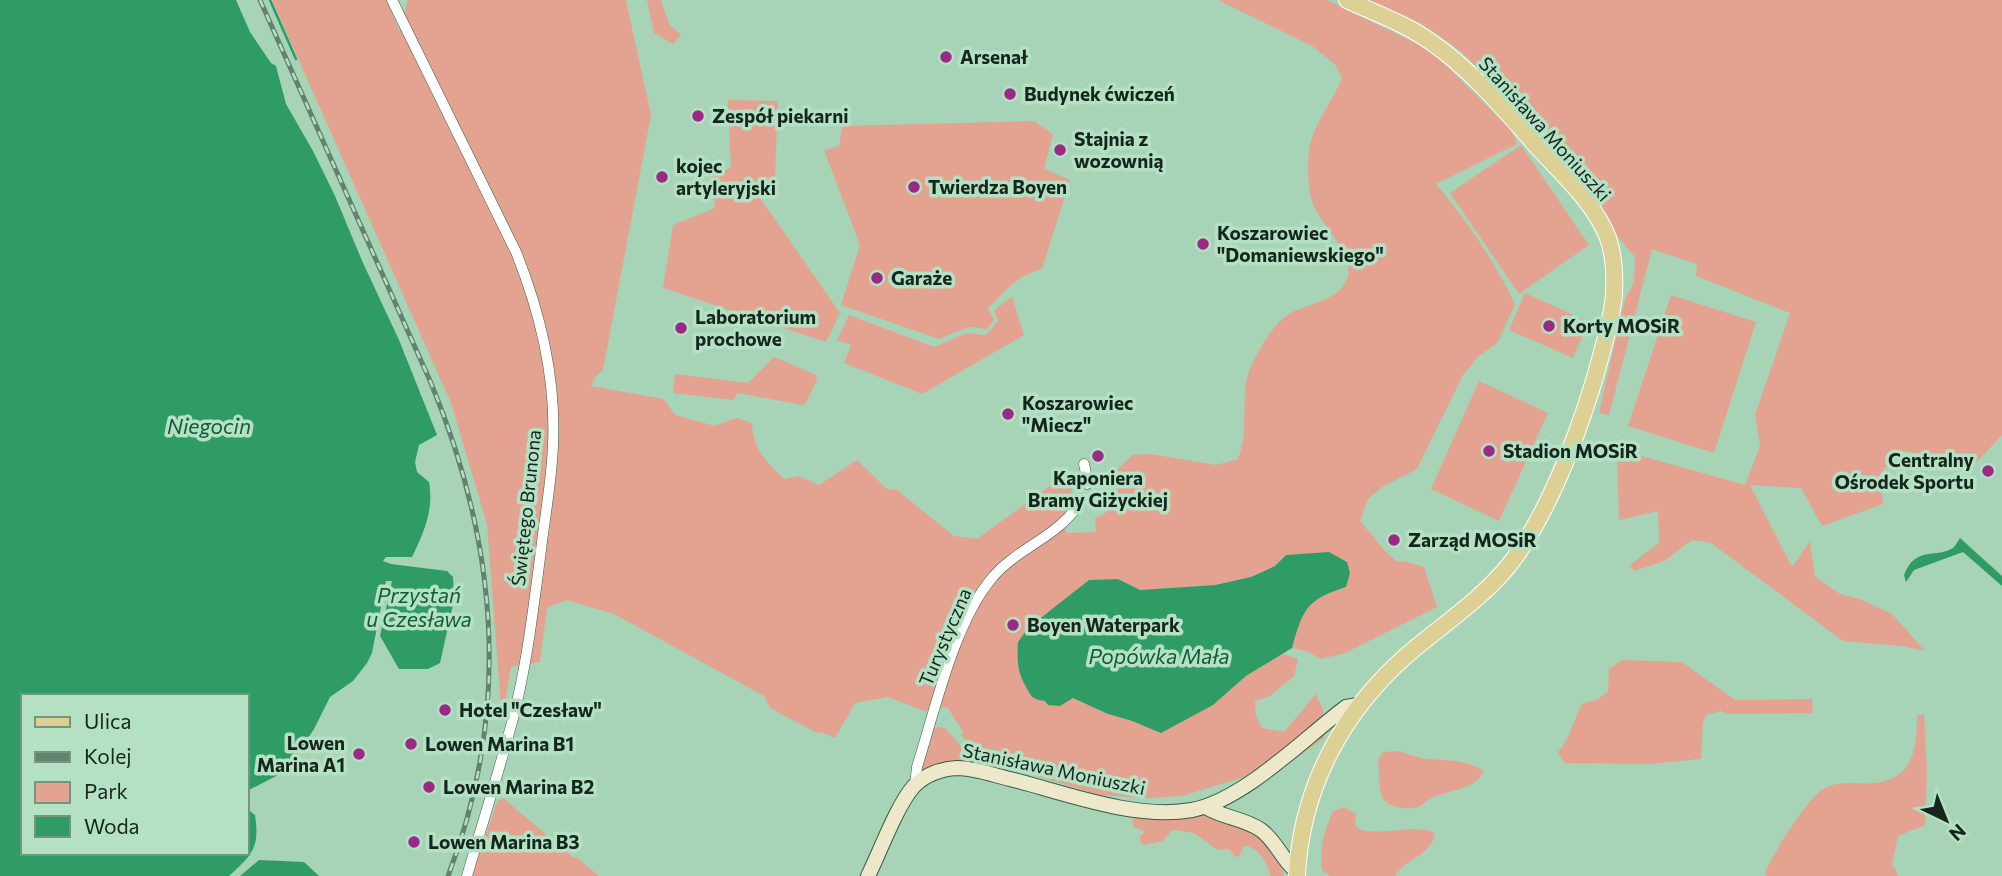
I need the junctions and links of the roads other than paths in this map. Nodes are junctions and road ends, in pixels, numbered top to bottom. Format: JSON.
{"nodes":[{"id":1,"x":392,"y":0,"type":"edge"},
{"id":2,"x":1347,"y":0,"type":"edge"},
{"id":3,"x":1084,"y":464,"type":"dead end"},
{"id":4,"x":1087,"y":484,"type":"dead end"},
{"id":5,"x":1081,"y":501,"type":"dead end"},
{"id":6,"x":1358,"y":705,"type":"junction"},
{"id":7,"x":915,"y":786,"type":"junction"},
{"id":8,"x":1206,"y":807,"type":"junction"},
{"id":9,"x":1297,"y":874,"type":"edge"},
{"id":10,"x":467,"y":876,"type":"edge"},
{"id":11,"x":868,"y":876,"type":"edge"}],
"edges":[{"from":1,"to":10,"type":"street","name":"Świętego Brunona"},
{"from":2,"to":6,"type":"main road","name":"Stanisława Moniuszki"},
{"from":3,"to":4,"type":"street"},
{"from":5,"to":7,"type":"street","name":"Turystyczna"},
{"from":6,"to":8,"type":"street","name":"Stanisława Moniuszki"},
{"from":6,"to":9,"type":"main road"},
{"from":7,"to":8,"type":"street","name":"Stanisława Moniuszki"},
{"from":7,"to":11,"type":"street"},
{"from":8,"to":9,"type":"street","name":"Stanisława Moniuszki"}]}
